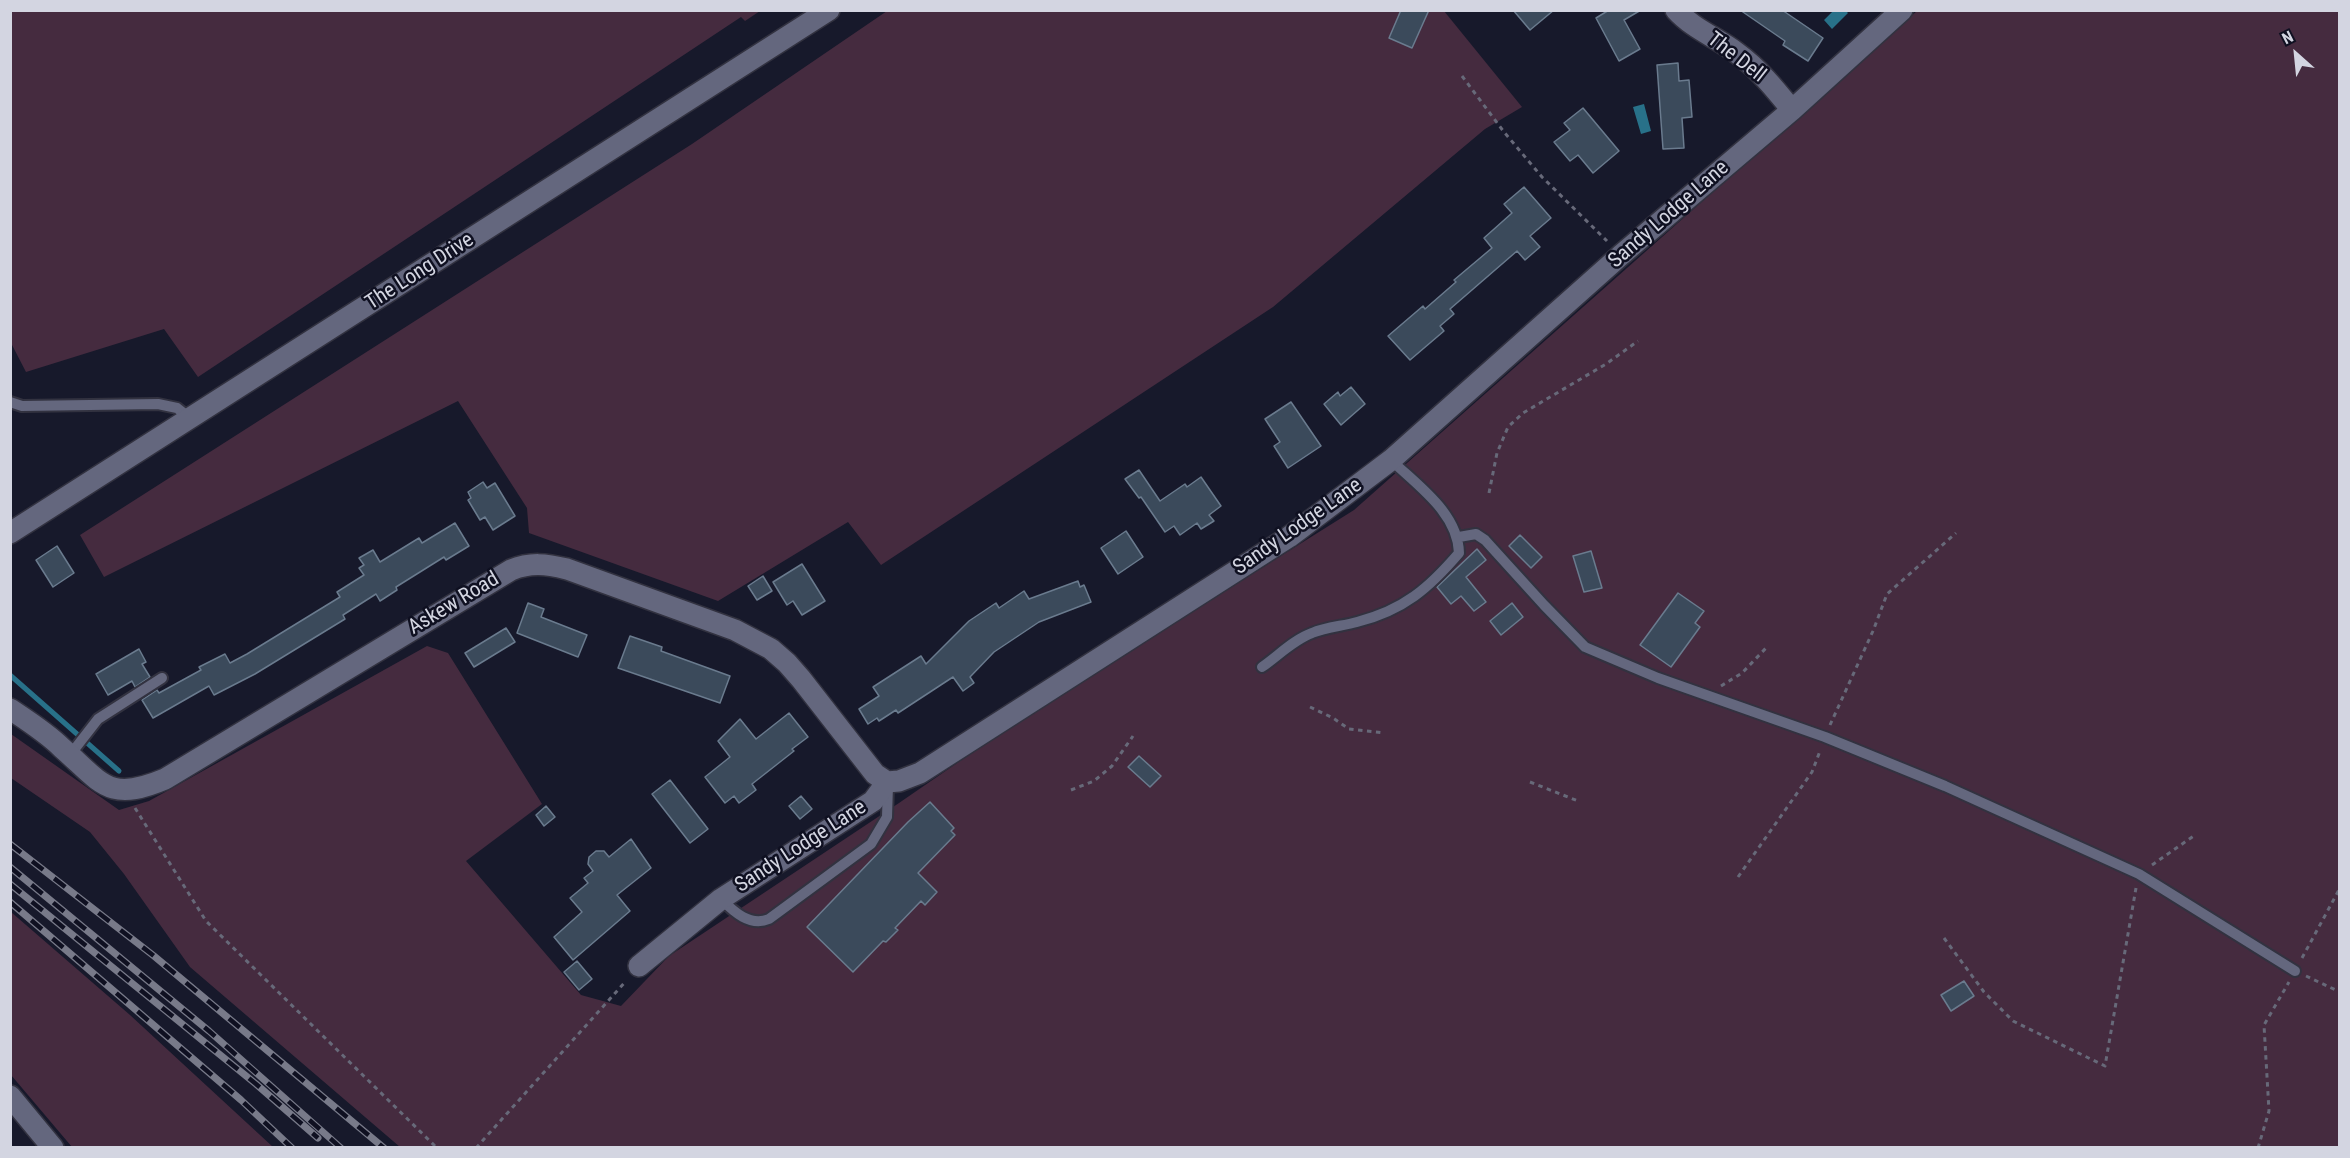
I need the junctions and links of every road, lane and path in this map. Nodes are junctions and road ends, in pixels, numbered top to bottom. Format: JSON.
{"nodes":[{"id":1,"x":829,"y":10,"type":"edge"},
{"id":2,"x":1676,"y":10,"type":"edge"},
{"id":3,"x":1902,"y":10,"type":"edge"},
{"id":4,"x":1462,"y":76,"type":"dead end"},
{"id":5,"x":1792,"y":110,"type":"junction"},
{"id":6,"x":1621,"y":255,"type":"junction"},
{"id":7,"x":1638,"y":341,"type":"dead end"},
{"id":8,"x":10,"y":402,"type":"edge"},
{"id":9,"x":191,"y":419,"type":"junction"},
{"id":10,"x":1391,"y":460,"type":"junction"},
{"id":11,"x":1490,"y":493,"type":"dead end"},
{"id":12,"x":10,"y":533,"type":"edge"},
{"id":13,"x":1956,"y":533,"type":"dead end"},
{"id":14,"x":1459,"y":537,"type":"junction"},
{"id":15,"x":1766,"y":648,"type":"dead end"},
{"id":16,"x":1262,"y":667,"type":"dead end"},
{"id":17,"x":162,"y":678,"type":"dead end"},
{"id":18,"x":1699,"y":692,"type":"junction"},
{"id":19,"x":1310,"y":707,"type":"dead end"},
{"id":20,"x":10,"y":709,"type":"edge"},
{"id":21,"x":1384,"y":733,"type":"dead end"},
{"id":22,"x":1133,"y":736,"type":"dead end"},
{"id":23,"x":1825,"y":737,"type":"junction"},
{"id":24,"x":70,"y":755,"type":"junction"},
{"id":25,"x":887,"y":782,"type":"junction"},
{"id":26,"x":1530,"y":782,"type":"dead end"},
{"id":27,"x":124,"y":790,"type":"junction"},
{"id":28,"x":1071,"y":790,"type":"dead end"},
{"id":29,"x":1578,"y":801,"type":"dead end"},
{"id":30,"x":2195,"y":836,"type":"dead end"},
{"id":31,"x":2139,"y":874,"type":"junction"},
{"id":32,"x":1738,"y":877,"type":"dead end"},
{"id":33,"x":2340,"y":888,"type":"edge"},
{"id":34,"x":721,"y":899,"type":"junction"},
{"id":35,"x":1944,"y":938,"type":"dead end"},
{"id":36,"x":2295,"y":971,"type":"junction"},
{"id":37,"x":633,"y":973,"type":"joint"},
{"id":38,"x":2340,"y":992,"type":"edge"},
{"id":39,"x":10,"y":1096,"type":"edge"},
{"id":40,"x":52,"y":1148,"type":"edge"},
{"id":41,"x":436,"y":1148,"type":"edge"},
{"id":42,"x":476,"y":1148,"type":"edge"},
{"id":43,"x":2258,"y":1148,"type":"edge"}],
"edges":[{"from":1,"to":9,"type":"street","name":"The Long Drive"},
{"from":2,"to":5,"type":"street","name":"The Dell"},
{"from":3,"to":5,"type":"street","name":"Sandy Lodge Lane"},
{"from":4,"to":6,"type":"path"},
{"from":5,"to":6,"type":"street","name":"Sandy Lodge Lane"},
{"from":6,"to":10,"type":"street","name":"Sandy Lodge Lane"},
{"from":7,"to":11,"type":"path"},
{"from":8,"to":9,"type":"lane"},
{"from":9,"to":12,"type":"street","name":"The Long Drive"},
{"from":10,"to":14,"type":"lane"},
{"from":10,"to":25,"type":"street","name":"Sandy Lodge Lane"},
{"from":13,"to":23,"type":"path"},
{"from":14,"to":16,"type":"lane"},
{"from":14,"to":18,"type":"lane"},
{"from":15,"to":18,"type":"path"},
{"from":17,"to":24,"type":"lane"},
{"from":18,"to":23,"type":"lane"},
{"from":19,"to":21,"type":"path"},
{"from":20,"to":24,"type":"street"},
{"from":22,"to":28,"type":"path"},
{"from":23,"to":31,"type":"lane"},
{"from":23,"to":32,"type":"path"},
{"from":24,"to":27,"type":"street"},
{"from":25,"to":27,"type":"street","name":"Askew Road"},
{"from":25,"to":34,"type":"street","name":"Sandy Lodge Lane"},
{"from":25,"to":34,"type":"lane"},
{"from":26,"to":29,"type":"path"},
{"from":27,"to":41,"type":"path"},
{"from":30,"to":31,"type":"path"},
{"from":31,"to":35,"type":"path"},
{"from":31,"to":36,"type":"lane"},
{"from":33,"to":36,"type":"path"},
{"from":34,"to":37,"type":"street","name":"Sandy Lodge Lane"},
{"from":36,"to":38,"type":"path"},
{"from":36,"to":43,"type":"path"},
{"from":37,"to":42,"type":"path"},
{"from":39,"to":40,"type":"street"}]}
